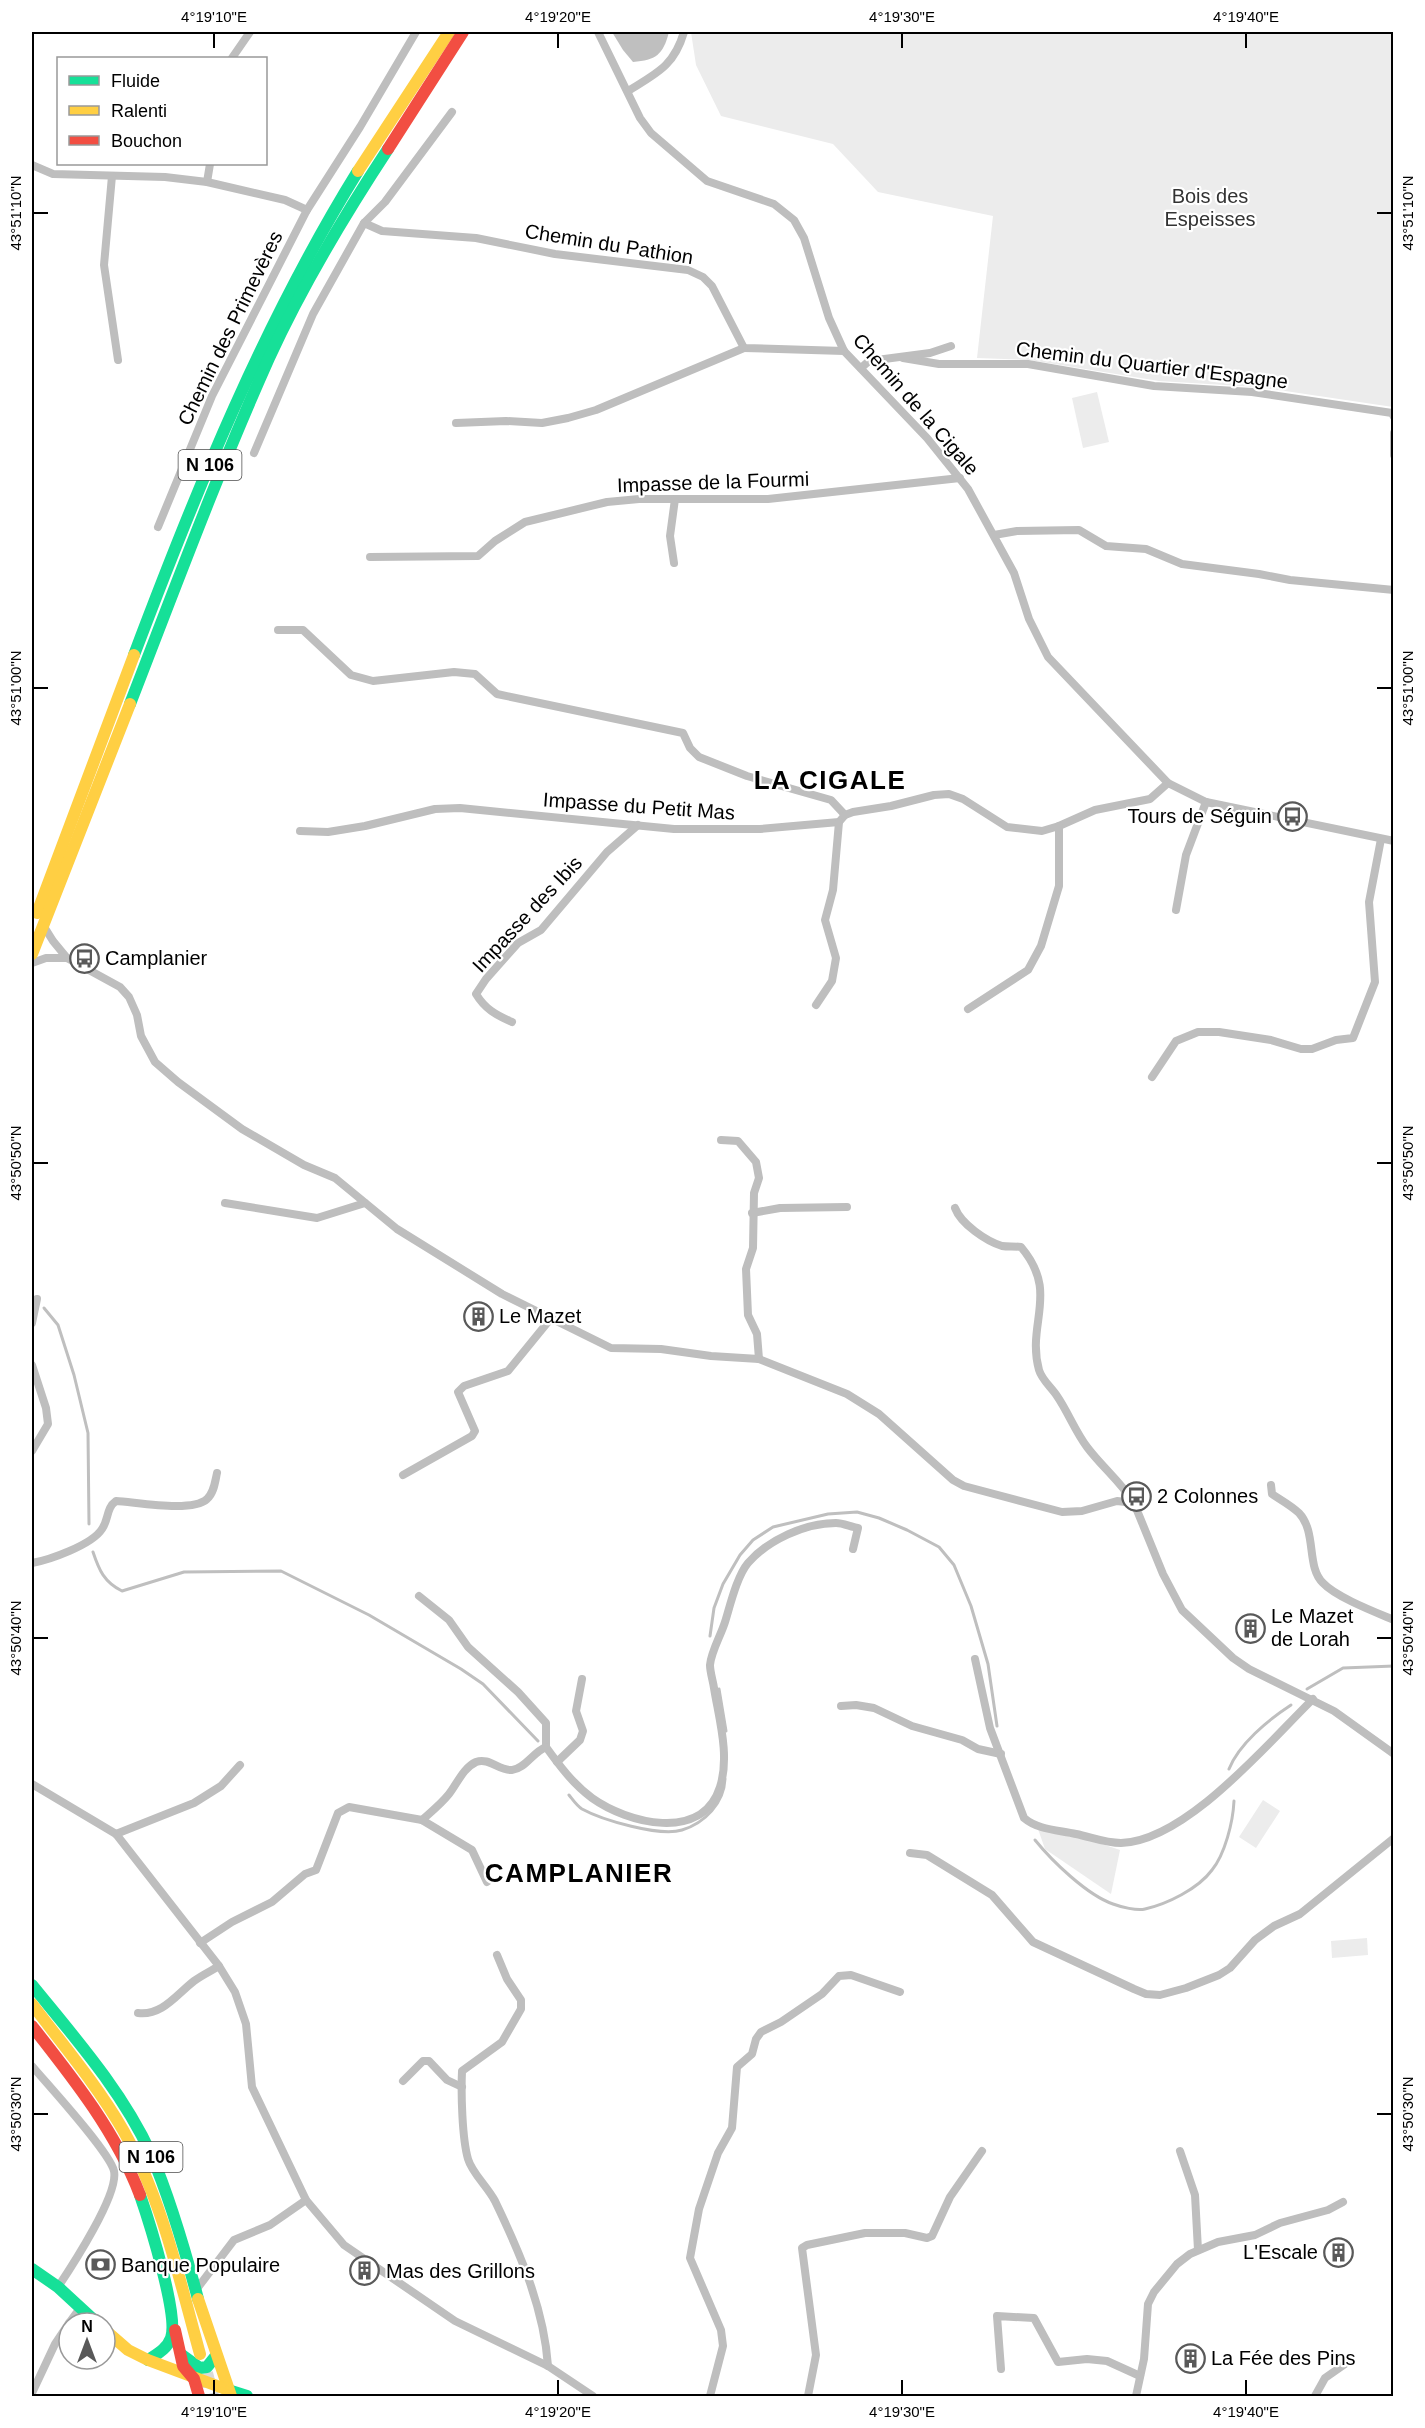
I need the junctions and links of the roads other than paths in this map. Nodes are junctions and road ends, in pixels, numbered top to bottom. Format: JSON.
{"nodes":[{"id":1,"x":250,"y":32,"type":"edge"},
{"id":2,"x":416,"y":32,"type":"edge"},
{"id":3,"x":447,"y":32,"type":"edge"},
{"id":4,"x":463,"y":32,"type":"edge"},
{"id":5,"x":598,"y":32,"type":"edge"},
{"id":6,"x":684,"y":32,"type":"edge"},
{"id":7,"x":233,"y":57,"type":"edge"},
{"id":8,"x":628,"y":91,"type":"junction"},
{"id":9,"x":452,"y":112,"type":"dead end"},
{"id":10,"x":32,"y":165,"type":"edge"},
{"id":11,"x":210,"y":165,"type":"edge"},
{"id":12,"x":112,"y":176,"type":"junction"},
{"id":13,"x":207,"y":182,"type":"junction"},
{"id":14,"x":307,"y":210,"type":"junction"},
{"id":15,"x":364,"y":223,"type":"junction"},
{"id":16,"x":951,"y":346,"type":"dead end"},
{"id":17,"x":744,"y":348,"type":"junction"},
{"id":18,"x":844,"y":351,"type":"junction"},
{"id":19,"x":903,"y":358,"type":"junction"},
{"id":20,"x":118,"y":360,"type":"dead end"},
{"id":21,"x":861,"y":368,"type":"junction"},
{"id":22,"x":1394,"y":417,"type":"edge"},
{"id":23,"x":456,"y":423,"type":"dead end"},
{"id":24,"x":1394,"y":434,"type":"edge"},
{"id":25,"x":254,"y":453,"type":"dead end"},
{"id":26,"x":1394,"y":455,"type":"edge"},
{"id":27,"x":960,"y":478,"type":"junction"},
{"id":28,"x":675,"y":499,"type":"junction"},
{"id":29,"x":158,"y":527,"type":"dead end"},
{"id":30,"x":994,"y":535,"type":"junction"},
{"id":31,"x":370,"y":557,"type":"dead end"},
{"id":32,"x":674,"y":563,"type":"dead end"},
{"id":33,"x":1394,"y":590,"type":"edge"},
{"id":34,"x":278,"y":630,"type":"dead end"},
{"id":35,"x":1168,"y":783,"type":"junction"},
{"id":36,"x":1206,"y":801,"type":"junction"},
{"id":37,"x":842,"y":819,"type":"junction"},
{"id":38,"x":638,"y":825,"type":"junction"},
{"id":39,"x":1059,"y":826,"type":"junction"},
{"id":40,"x":300,"y":831,"type":"dead end"},
{"id":41,"x":1381,"y":839,"type":"junction"},
{"id":42,"x":1394,"y":841,"type":"edge"},
{"id":43,"x":1176,"y":910,"type":"dead end"},
{"id":44,"x":35,"y":921,"type":"edge"},
{"id":45,"x":32,"y":954,"type":"edge"},
{"id":46,"x":67,"y":958,"type":"junction"},
{"id":47,"x":32,"y":963,"type":"edge"},
{"id":48,"x":816,"y":1005,"type":"dead end"},
{"id":49,"x":968,"y":1009,"type":"dead end"},
{"id":50,"x":512,"y":1022,"type":"dead end"},
{"id":51,"x":1152,"y":1077,"type":"dead end"},
{"id":52,"x":721,"y":1140,"type":"dead end"},
{"id":53,"x":225,"y":1203,"type":"dead end"},
{"id":54,"x":365,"y":1203,"type":"junction"},
{"id":55,"x":847,"y":1207,"type":"dead end"},
{"id":56,"x":955,"y":1208,"type":"dead end"},
{"id":57,"x":752,"y":1213,"type":"junction"},
{"id":58,"x":37,"y":1299,"type":"dead end"},
{"id":59,"x":552,"y":1317,"type":"junction"},
{"id":60,"x":32,"y":1323,"type":"edge"},
{"id":61,"x":759,"y":1359,"type":"junction"},
{"id":62,"x":32,"y":1365,"type":"edge"},
{"id":63,"x":32,"y":1451,"type":"edge"},
{"id":64,"x":217,"y":1473,"type":"dead end"},
{"id":65,"x":403,"y":1475,"type":"dead end"},
{"id":66,"x":1271,"y":1485,"type":"dead end"},
{"id":67,"x":1134,"y":1503,"type":"junction"},
{"id":68,"x":853,"y":1549,"type":"dead end"},
{"id":69,"x":32,"y":1563,"type":"edge"},
{"id":70,"x":419,"y":1596,"type":"dead end"},
{"id":71,"x":1394,"y":1620,"type":"edge"},
{"id":72,"x":975,"y":1659,"type":"dead end"},
{"id":73,"x":582,"y":1678,"type":"dead end"},
{"id":74,"x":1313,"y":1699,"type":"junction"},
{"id":75,"x":841,"y":1706,"type":"dead end"},
{"id":76,"x":541,"y":1749,"type":"junction"},
{"id":77,"x":1001,"y":1754,"type":"junction"},
{"id":78,"x":1394,"y":1754,"type":"edge"},
{"id":79,"x":557,"y":1762,"type":"junction"},
{"id":80,"x":240,"y":1765,"type":"dead end"},
{"id":81,"x":32,"y":1784,"type":"edge"},
{"id":82,"x":422,"y":1820,"type":"junction"},
{"id":83,"x":116,"y":1834,"type":"junction"},
{"id":84,"x":1394,"y":1838,"type":"edge"},
{"id":85,"x":910,"y":1853,"type":"dead end"},
{"id":86,"x":487,"y":1882,"type":"dead end"},
{"id":87,"x":200,"y":1943,"type":"junction"},
{"id":88,"x":497,"y":1955,"type":"dead end"},
{"id":89,"x":219,"y":1966,"type":"junction"},
{"id":90,"x":32,"y":1985,"type":"edge"},
{"id":91,"x":900,"y":1992,"type":"dead end"},
{"id":92,"x":32,"y":2004,"type":"edge"},
{"id":93,"x":138,"y":2013,"type":"dead end"},
{"id":94,"x":32,"y":2026,"type":"edge"},
{"id":95,"x":32,"y":2066,"type":"edge"},
{"id":96,"x":404,"y":2081,"type":"dead end"},
{"id":97,"x":462,"y":2087,"type":"junction"},
{"id":98,"x":982,"y":2151,"type":"dead end"},
{"id":99,"x":1180,"y":2151,"type":"dead end"},
{"id":100,"x":306,"y":2200,"type":"junction"},
{"id":101,"x":1342,"y":2202,"type":"dead end"},
{"id":102,"x":1198,"y":2250,"type":"junction"},
{"id":103,"x":32,"y":2269,"type":"edge"},
{"id":104,"x":58,"y":2287,"type":"junction"},
{"id":105,"x":196,"y":2290,"type":"junction"},
{"id":106,"x":80,"y":2308,"type":"junction"},
{"id":107,"x":78,"y":2311,"type":"edge"},
{"id":108,"x":83,"y":2311,"type":"edge"},
{"id":109,"x":174,"y":2325,"type":"junction"},
{"id":110,"x":117,"y":2340,"type":"edge"},
{"id":111,"x":57,"y":2341,"type":"edge"},
{"id":112,"x":200,"y":2354,"type":"dead end"},
{"id":113,"x":182,"y":2355,"type":"junction"},
{"id":114,"x":215,"y":2357,"type":"junction"},
{"id":115,"x":148,"y":2360,"type":"junction"},
{"id":116,"x":1345,"y":2364,"type":"dead end"},
{"id":117,"x":548,"y":2367,"type":"junction"},
{"id":118,"x":1001,"y":2369,"type":"dead end"},
{"id":119,"x":1140,"y":2376,"type":"junction"},
{"id":120,"x":194,"y":2379,"type":"junction"},
{"id":121,"x":32,"y":2393,"type":"edge"},
{"id":122,"x":229,"y":2393,"type":"edge"},
{"id":123,"x":199,"y":2397,"type":"edge"},
{"id":124,"x":246,"y":2397,"type":"edge"},
{"id":125,"x":593,"y":2397,"type":"edge"},
{"id":126,"x":710,"y":2397,"type":"edge"},
{"id":127,"x":808,"y":2397,"type":"edge"},
{"id":128,"x":1136,"y":2397,"type":"edge"},
{"id":129,"x":1315,"y":2397,"type":"edge"}],
"edges":[{"from":1,"to":7,"type":"street"},
{"from":2,"to":14,"type":"street","name":"Chemin des Primevères"},
{"from":3,"to":44,"type":"main road","number":"N 106"},
{"from":4,"to":44,"type":"main road","number":"N 106"},
{"from":5,"to":8,"type":"street","name":"Chemin de la Cigale"},
{"from":6,"to":8,"type":"street"},
{"from":8,"to":18,"type":"street","name":"Chemin de la Cigale"},
{"from":9,"to":15,"type":"street"},
{"from":10,"to":12,"type":"street"},
{"from":11,"to":13,"type":"street"},
{"from":12,"to":13,"type":"street"},
{"from":12,"to":20,"type":"street"},
{"from":13,"to":14,"type":"street"},
{"from":14,"to":29,"type":"street","name":"Chemin des Primevères"},
{"from":15,"to":17,"type":"street","name":"Chemin du Pathion"},
{"from":15,"to":25,"type":"street"},
{"from":16,"to":19,"type":"street"},
{"from":17,"to":18,"type":"street"},
{"from":17,"to":23,"type":"street"},
{"from":18,"to":21,"type":"street","name":"Chemin de la Cigale"},
{"from":19,"to":21,"type":"street"},
{"from":19,"to":22,"type":"street","name":"Chemin du Quartier d'Espagne"},
{"from":21,"to":27,"type":"street","name":"Chemin de la Cigale"},
{"from":24,"to":26,"type":"street"},
{"from":27,"to":28,"type":"street","name":"Impasse de la Fourmi"},
{"from":27,"to":30,"type":"street","name":"Chemin de la Cigale"},
{"from":28,"to":31,"type":"street","name":"Impasse de la Fourmi"},
{"from":28,"to":32,"type":"street"},
{"from":30,"to":33,"type":"street"},
{"from":30,"to":35,"type":"street","name":"Chemin de la Cigale"},
{"from":34,"to":37,"type":"street"},
{"from":35,"to":36,"type":"street","name":"Chemin de la Cigale"},
{"from":35,"to":39,"type":"street","name":"Impasse du Petit Mas"},
{"from":36,"to":41,"type":"street","name":"Chemin de la Cigale"},
{"from":36,"to":43,"type":"street"},
{"from":37,"to":38,"type":"street","name":"Impasse du Petit Mas"},
{"from":37,"to":39,"type":"street","name":"Impasse du Petit Mas"},
{"from":37,"to":48,"type":"street"},
{"from":38,"to":40,"type":"street","name":"Impasse du Petit Mas"},
{"from":38,"to":50,"type":"street","name":"Impasse des Ibis"},
{"from":39,"to":49,"type":"street"},
{"from":41,"to":42,"type":"street","name":"Chemin de la Cigale"},
{"from":41,"to":51,"type":"street"},
{"from":44,"to":45,"type":"main road","number":"N 106"},
{"from":44,"to":46,"type":"street"},
{"from":46,"to":47,"type":"street"},
{"from":46,"to":54,"type":"street"},
{"from":52,"to":57,"type":"street"},
{"from":53,"to":54,"type":"street"},
{"from":54,"to":59,"type":"street"},
{"from":55,"to":57,"type":"street"},
{"from":56,"to":67,"type":"street"},
{"from":57,"to":61,"type":"street"},
{"from":58,"to":60,"type":"street"},
{"from":59,"to":61,"type":"street"},
{"from":59,"to":65,"type":"street"},
{"from":61,"to":67,"type":"street"},
{"from":62,"to":63,"type":"street"},
{"from":64,"to":69,"type":"street"},
{"from":66,"to":71,"type":"street"},
{"from":67,"to":74,"type":"street"},
{"from":68,"to":79,"type":"street"},
{"from":70,"to":76,"type":"street"},
{"from":72,"to":77,"type":"street"},
{"from":73,"to":79,"type":"street"},
{"from":74,"to":77,"type":"street"},
{"from":74,"to":78,"type":"street"},
{"from":75,"to":77,"type":"street"},
{"from":76,"to":79,"type":"street"},
{"from":76,"to":82,"type":"street"},
{"from":80,"to":83,"type":"street"},
{"from":81,"to":83,"type":"street"},
{"from":82,"to":86,"type":"street"},
{"from":82,"to":87,"type":"street"},
{"from":83,"to":87,"type":"street"},
{"from":84,"to":85,"type":"street"},
{"from":87,"to":89,"type":"street"},
{"from":88,"to":97,"type":"street"},
{"from":89,"to":93,"type":"street"},
{"from":89,"to":100,"type":"street"},
{"from":90,"to":105,"type":"main road","number":"N 106"},
{"from":91,"to":126,"type":"street"},
{"from":92,"to":112,"type":"main road","number":"N 106"},
{"from":94,"to":109,"type":"main road"},
{"from":95,"to":104,"type":"street"},
{"from":96,"to":97,"type":"street"},
{"from":97,"to":117,"type":"street"},
{"from":98,"to":127,"type":"street"},
{"from":99,"to":102,"type":"street"},
{"from":100,"to":105,"type":"street"},
{"from":100,"to":117,"type":"street"},
{"from":101,"to":102,"type":"street"},
{"from":102,"to":119,"type":"street"},
{"from":103,"to":104,"type":"main road"},
{"from":104,"to":106,"type":"main road"},
{"from":105,"to":114,"type":"main road","number":"N 106"},
{"from":106,"to":107,"type":"street"},
{"from":106,"to":108,"type":"main road"},
{"from":109,"to":113,"type":"main road"},
{"from":109,"to":115,"type":"main road"},
{"from":110,"to":115,"type":"main road"},
{"from":111,"to":121,"type":"street"},
{"from":113,"to":114,"type":"main road"},
{"from":113,"to":120,"type":"main road"},
{"from":114,"to":122,"type":"main road","number":"N 106"},
{"from":115,"to":120,"type":"main road"},
{"from":116,"to":129,"type":"street"},
{"from":117,"to":125,"type":"street"},
{"from":118,"to":119,"type":"street"},
{"from":119,"to":128,"type":"street"},
{"from":120,"to":122,"type":"main road"},
{"from":120,"to":123,"type":"main road"},
{"from":122,"to":124,"type":"main road"}]}
